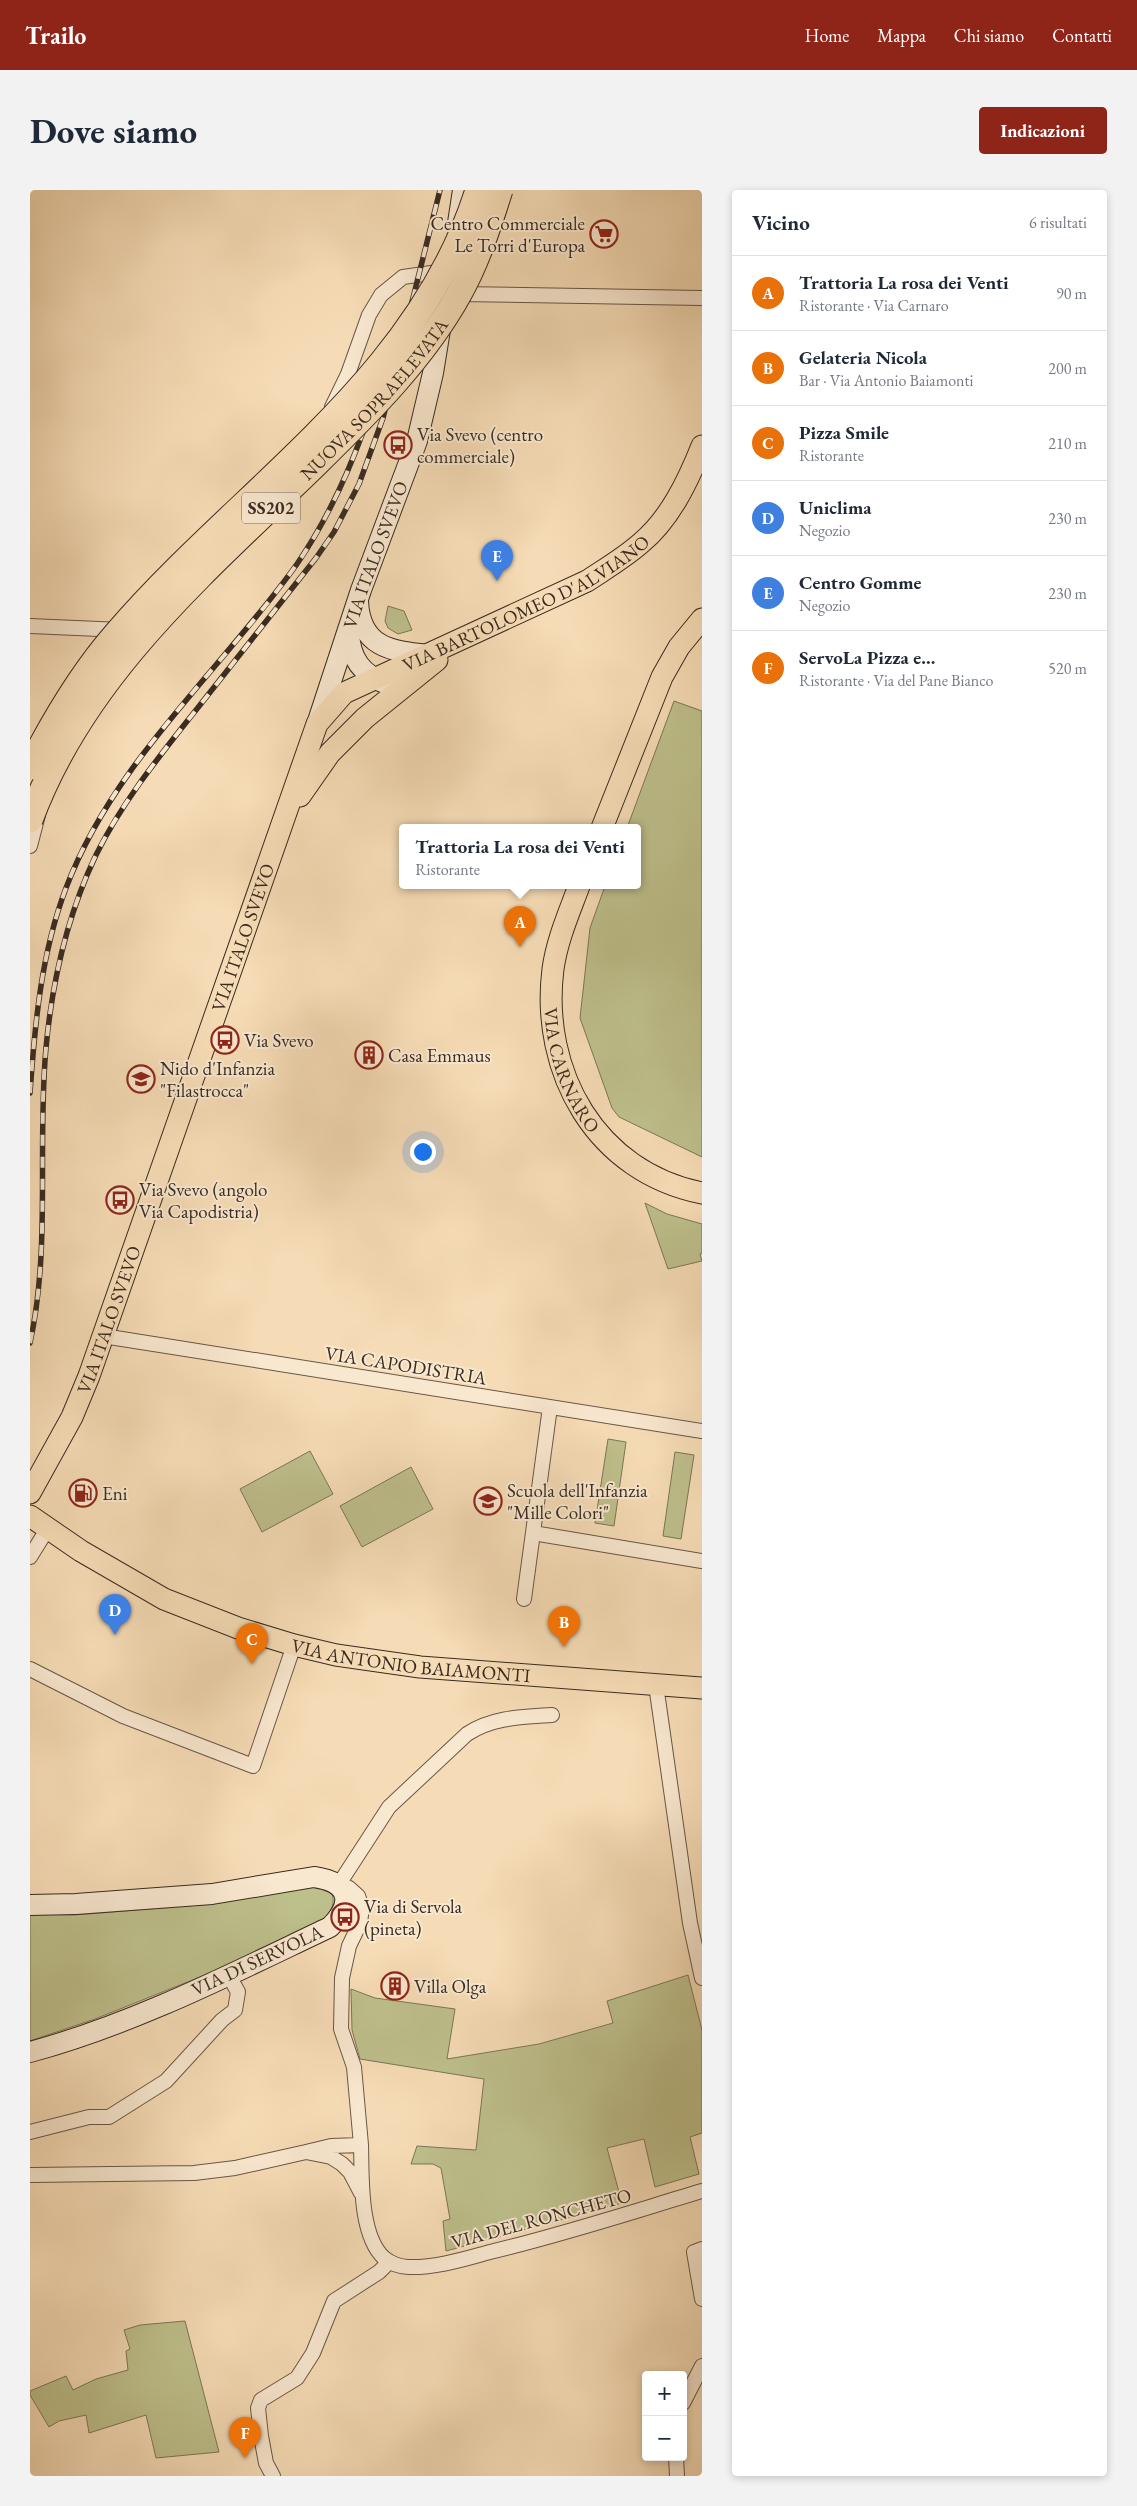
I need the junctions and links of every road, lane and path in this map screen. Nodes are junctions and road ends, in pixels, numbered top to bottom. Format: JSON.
{"nodes":[{"id":1,"x":463,"y":190,"type":"edge"},
{"id":2,"x":478,"y":190,"type":"edge"},
{"id":3,"x":486,"y":190,"type":"edge"},
{"id":4,"x":500,"y":190,"type":"edge"},
{"id":5,"x":450,"y":270,"type":"junction"},
{"id":6,"x":458,"y":294,"type":"junction"},
{"id":7,"x":702,"y":298,"type":"edge"},
{"id":8,"x":433,"y":372,"type":"junction"},
{"id":9,"x":702,"y":446,"type":"edge"},
{"id":10,"x":358,"y":600,"type":"junction"},
{"id":11,"x":702,"y":619,"type":"edge"},
{"id":12,"x":30,"y":626,"type":"edge"},
{"id":13,"x":348,"y":628,"type":"junction"},
{"id":14,"x":130,"y":630,"type":"junction"},
{"id":15,"x":467,"y":638,"type":"junction"},
{"id":16,"x":428,"y":655,"type":"junction"},
{"id":17,"x":374,"y":679,"type":"junction"},
{"id":18,"x":407,"y":683,"type":"junction"},
{"id":19,"x":317,"y":724,"type":"junction"},
{"id":20,"x":30,"y":767,"type":"edge"},
{"id":21,"x":285,"y":818,"type":"junction"},
{"id":22,"x":30,"y":820,"type":"edge"},
{"id":23,"x":604,"y":824,"type":"edge"},
{"id":24,"x":30,"y":846,"type":"edge"},
{"id":25,"x":578,"y":889,"type":"edge"},
{"id":26,"x":702,"y":1193,"type":"edge"},
{"id":27,"x":103,"y":1336,"type":"junction"},
{"id":28,"x":550,"y":1407,"type":"junction"},
{"id":29,"x":702,"y":1431,"type":"edge"},
{"id":30,"x":30,"y":1493,"type":"edge"},
{"id":31,"x":30,"y":1516,"type":"edge"},
{"id":32,"x":48,"y":1528,"type":"junction"},
{"id":33,"x":533,"y":1533,"type":"junction"},
{"id":34,"x":30,"y":1557,"type":"edge"},
{"id":35,"x":702,"y":1561,"type":"edge"},
{"id":36,"x":524,"y":1599,"type":"dead end"},
{"id":37,"x":294,"y":1645,"type":"junction"},
{"id":38,"x":30,"y":1669,"type":"edge"},
{"id":39,"x":656,"y":1685,"type":"junction"},
{"id":40,"x":702,"y":1688,"type":"edge"},
{"id":41,"x":552,"y":1715,"type":"dead end"},
{"id":42,"x":339,"y":1884,"type":"junction"},
{"id":43,"x":36,"y":1904,"type":"edge"},
{"id":44,"x":228,"y":1974,"type":"junction"},
{"id":45,"x":702,"y":1978,"type":"edge"},
{"id":46,"x":30,"y":2052,"type":"edge"},
{"id":47,"x":30,"y":2132,"type":"edge"},
{"id":48,"x":361,"y":2145,"type":"junction"},
{"id":49,"x":306,"y":2152,"type":"junction"},
{"id":50,"x":30,"y":2175,"type":"edge"},
{"id":51,"x":702,"y":2192,"type":"edge"},
{"id":52,"x":363,"y":2197,"type":"junction"},
{"id":53,"x":702,"y":2249,"type":"edge"},
{"id":54,"x":389,"y":2262,"type":"junction"},
{"id":55,"x":702,"y":2300,"type":"edge"},
{"id":56,"x":702,"y":2366,"type":"edge"},
{"id":57,"x":687,"y":2396,"type":"edge"},
{"id":58,"x":676,"y":2461,"type":"edge"},
{"id":59,"x":273,"y":2476,"type":"edge"},
{"id":60,"x":677,"y":2476,"type":"edge"}],
"edges":[{"from":1,"to":5,"type":"main road","name":"VIA ITALO SVEVO"},
{"from":2,"to":20,"type":"highway","name":"NUOVA SOPRAELEVATA","number":"SS202","bridge":true},
{"from":3,"to":6,"type":"main road","name":"VIA ITALO SVEVO"},
{"from":4,"to":22,"type":"highway","name":"NUOVA SOPRAELEVATA","number":"SS202","bridge":true},
{"from":5,"to":8,"type":"main road","name":"VIA ITALO SVEVO"},
{"from":5,"to":14,"type":"street"},
{"from":6,"to":7,"type":"street"},
{"from":6,"to":8,"type":"main road","name":"VIA ITALO SVEVO"},
{"from":8,"to":10,"type":"main road","name":"VIA ITALO SVEVO"},
{"from":9,"to":15,"type":"main road","name":"VIA BARTOLOMEO D'ALVIANO"},
{"from":10,"to":13,"type":"main road","name":"VIA ITALO SVEVO"},
{"from":10,"to":16,"type":"main road"},
{"from":11,"to":23,"type":"main road"},
{"from":12,"to":14,"type":"street"},
{"from":13,"to":17,"type":"main road"},
{"from":13,"to":19,"type":"main road","name":"VIA ITALO SVEVO"},
{"from":14,"to":24,"type":"street"},
{"from":15,"to":16,"type":"main road","name":"VIA BARTOLOMEO D'ALVIANO"},
{"from":15,"to":18,"type":"main road"},
{"from":16,"to":17,"type":"main road","name":"VIA BARTOLOMEO D'ALVIANO"},
{"from":17,"to":18,"type":"main road"},
{"from":17,"to":19,"type":"main road","name":"VIA BARTOLOMEO D'ALVIANO"},
{"from":18,"to":21,"type":"main road"},
{"from":19,"to":21,"type":"main road","name":"VIA ITALO SVEVO"},
{"from":21,"to":27,"type":"main road","name":"VIA ITALO SVEVO"},
{"from":25,"to":26,"type":"main road","name":"VIA CARNARO"},
{"from":27,"to":28,"type":"street","name":"VIA CAPODISTRIA"},
{"from":27,"to":30,"type":"main road","name":"VIA ITALO SVEVO"},
{"from":28,"to":29,"type":"street","name":"VIA CAPODISTRIA"},
{"from":28,"to":33,"type":"street"},
{"from":31,"to":32,"type":"main road","name":"VIA ANTONIO BAIAMONTI"},
{"from":32,"to":34,"type":"street"},
{"from":32,"to":37,"type":"main road","name":"VIA ANTONIO BAIAMONTI"},
{"from":33,"to":35,"type":"street"},
{"from":33,"to":36,"type":"street"},
{"from":37,"to":38,"type":"street"},
{"from":37,"to":39,"type":"main road","name":"VIA ANTONIO BAIAMONTI"},
{"from":39,"to":40,"type":"main road","name":"VIA ANTONIO BAIAMONTI"},
{"from":39,"to":45,"type":"street"},
{"from":41,"to":42,"type":"street"},
{"from":42,"to":43,"type":"main road"},
{"from":42,"to":44,"type":"main road","name":"VIA DI SERVOLA"},
{"from":42,"to":48,"type":"street"},
{"from":44,"to":46,"type":"main road","name":"VIA DI SERVOLA"},
{"from":44,"to":47,"type":"street"},
{"from":48,"to":49,"type":"street"},
{"from":48,"to":52,"type":"street"},
{"from":49,"to":50,"type":"street"},
{"from":49,"to":52,"type":"street"},
{"from":51,"to":54,"type":"street","name":"VIA DEL RONCHETO"},
{"from":52,"to":54,"type":"street"},
{"from":53,"to":55,"type":"street"},
{"from":54,"to":59,"type":"street"},
{"from":56,"to":57,"type":"street"},
{"from":58,"to":60,"type":"street"}]}
